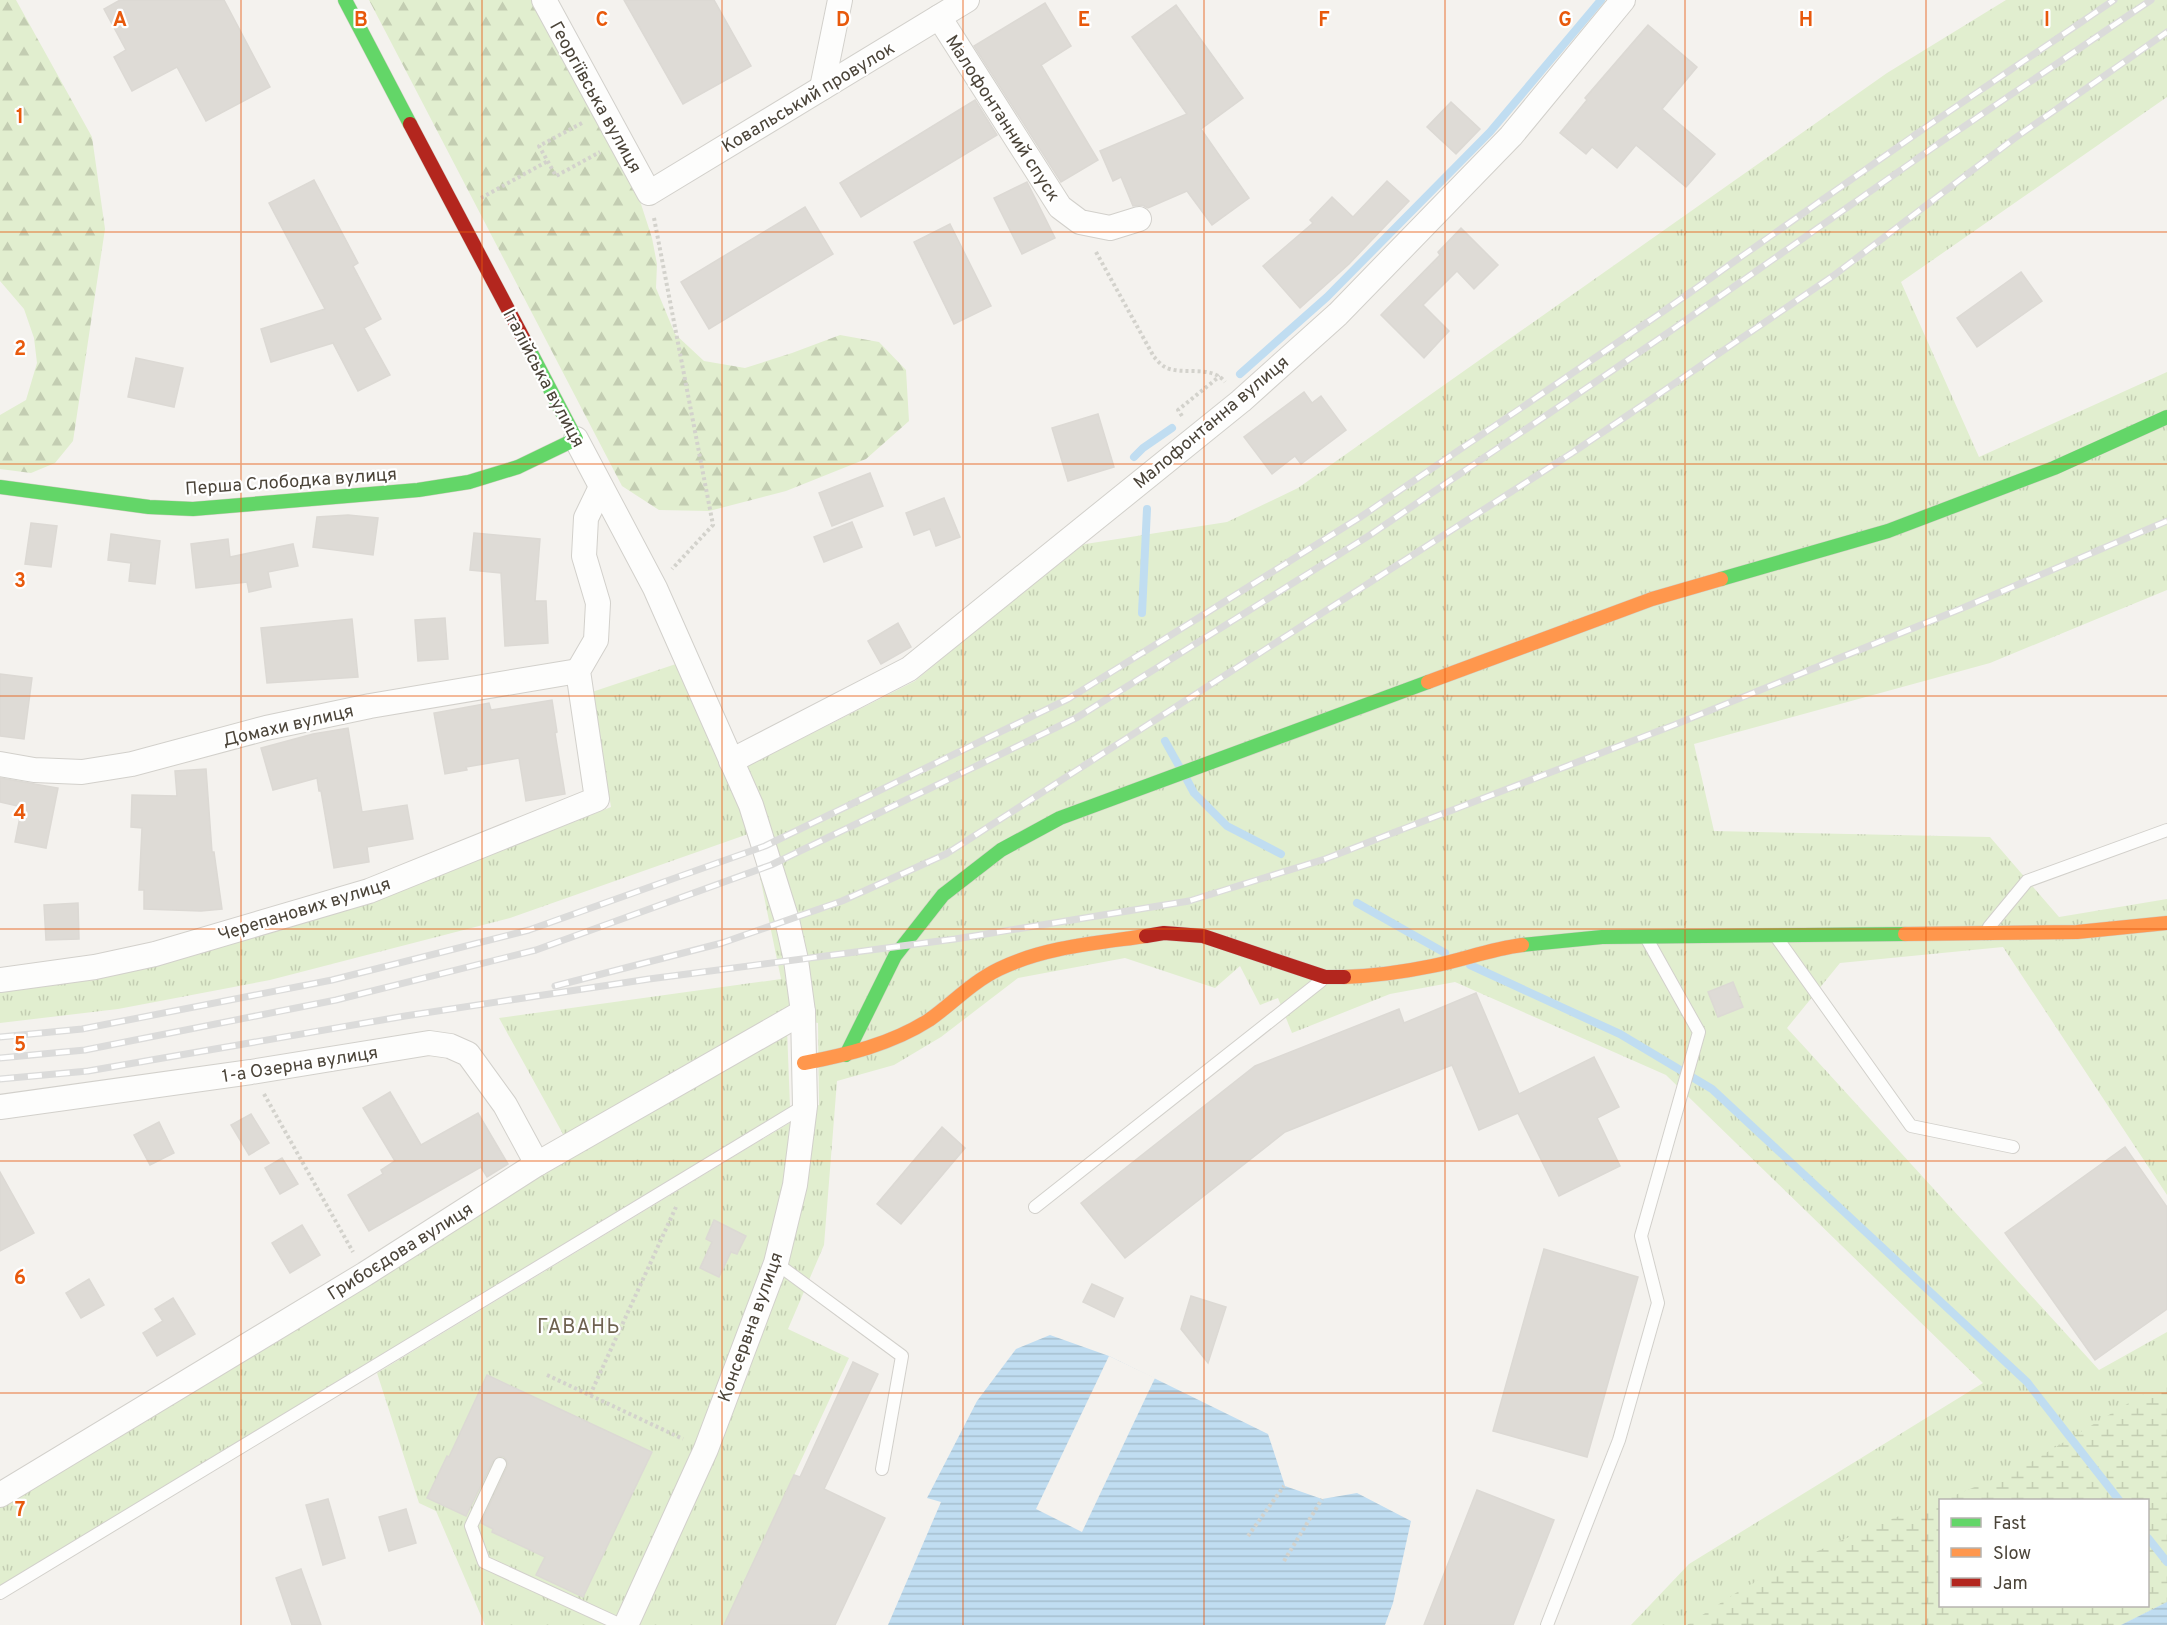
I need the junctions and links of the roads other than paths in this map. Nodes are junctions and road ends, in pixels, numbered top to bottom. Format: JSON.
{"nodes":[{"id":1,"x":345,"y":0,"type":"edge"},
{"id":2,"x":544,"y":0,"type":"edge"},
{"id":3,"x":840,"y":0,"type":"edge"},
{"id":4,"x":967,"y":0,"type":"edge"},
{"id":5,"x":1623,"y":0,"type":"edge"},
{"id":6,"x":939,"y":17,"type":"junction"},
{"id":7,"x":822,"y":88,"type":"junction"},
{"id":8,"x":649,"y":193,"type":"joint"},
{"id":9,"x":1139,"y":219,"type":"dead end"},
{"id":10,"x":2167,"y":417,"type":"edge"},
{"id":11,"x":576,"y":439,"type":"junction"},
{"id":12,"x":0,"y":487,"type":"edge"},
{"id":13,"x":601,"y":487,"type":"junction"},
{"id":14,"x":578,"y":671,"type":"junction"},
{"id":15,"x":731,"y":761,"type":"junction"},
{"id":16,"x":0,"y":764,"type":"edge"},
{"id":17,"x":2167,"y":830,"type":"edge"},
{"id":18,"x":2167,"y":923,"type":"edge"},
{"id":19,"x":1984,"y":933,"type":"junction"},
{"id":20,"x":1774,"y":934,"type":"junction"},
{"id":21,"x":1645,"y":935,"type":"junction"},
{"id":22,"x":1325,"y":978,"type":"junction"},
{"id":23,"x":0,"y":980,"type":"edge"},
{"id":24,"x":803,"y":1012,"type":"junction"},
{"id":25,"x":846,"y":1055,"type":"junction"},
{"id":26,"x":804,"y":1063,"type":"junction"},
{"id":27,"x":805,"y":1106,"type":"junction"},
{"id":28,"x":0,"y":1107,"type":"edge"},
{"id":29,"x":2013,"y":1147,"type":"dead end"},
{"id":30,"x":537,"y":1164,"type":"junction"},
{"id":31,"x":1035,"y":1207,"type":"dead end"},
{"id":32,"x":776,"y":1263,"type":"junction"},
{"id":33,"x":500,"y":1464,"type":"dead end"},
{"id":34,"x":882,"y":1469,"type":"dead end"},
{"id":35,"x":0,"y":1495,"type":"edge"},
{"id":36,"x":0,"y":1593,"type":"edge"},
{"id":37,"x":621,"y":1625,"type":"edge"},
{"id":38,"x":626,"y":1625,"type":"edge"},
{"id":39,"x":1547,"y":1625,"type":"edge"}],
"edges":[{"from":1,"to":11,"type":"street","name":"Італійська вулиця"},
{"from":2,"to":8,"type":"street","name":"Георгіївська вулиця"},
{"from":3,"to":7,"type":"street"},
{"from":4,"to":6,"type":"street","name":"Ковальський провулок"},
{"from":5,"to":15,"type":"street","name":"Малофонтанна вулиця"},
{"from":6,"to":7,"type":"street","name":"Ковальський провулок"},
{"from":6,"to":9,"type":"street","name":"Малофонтанний спуск"},
{"from":7,"to":8,"type":"street","name":"Ковальський провулок"},
{"from":10,"to":25,"type":"street"},
{"from":11,"to":12,"type":"street","name":"Перша Слободка вулиця"},
{"from":11,"to":13,"type":"street","name":"Італійська вулиця"},
{"from":13,"to":14,"type":"street"},
{"from":13,"to":15,"type":"street","name":"Італійська вулиця"},
{"from":14,"to":16,"type":"street","name":"Домахи вулиця"},
{"from":14,"to":23,"type":"street","name":"Черепанових вулиця"},
{"from":15,"to":24,"type":"street","name":"Італійська вулиця"},
{"from":17,"to":19,"type":"lane"},
{"from":18,"to":19,"type":"street"},
{"from":19,"to":20,"type":"street"},
{"from":20,"to":21,"type":"street"},
{"from":20,"to":29,"type":"lane"},
{"from":21,"to":22,"type":"street"},
{"from":21,"to":39,"type":"lane"},
{"from":22,"to":25,"type":"street"},
{"from":22,"to":31,"type":"lane"},
{"from":24,"to":26,"type":"street","name":"Консервна вулиця"},
{"from":24,"to":30,"type":"street","name":"Грибоєдова вулиця"},
{"from":25,"to":26,"type":"street"},
{"from":26,"to":27,"type":"street","name":"Консервна вулиця"},
{"from":27,"to":32,"type":"street","name":"Консервна вулиця"},
{"from":27,"to":36,"type":"lane"},
{"from":28,"to":30,"type":"street","name":"1-а Озерна вулиця"},
{"from":30,"to":35,"type":"street","name":"Грибоєдова вулиця"},
{"from":32,"to":34,"type":"lane"},
{"from":32,"to":38,"type":"street","name":"Консервна вулиця"},
{"from":33,"to":37,"type":"lane"}]}
